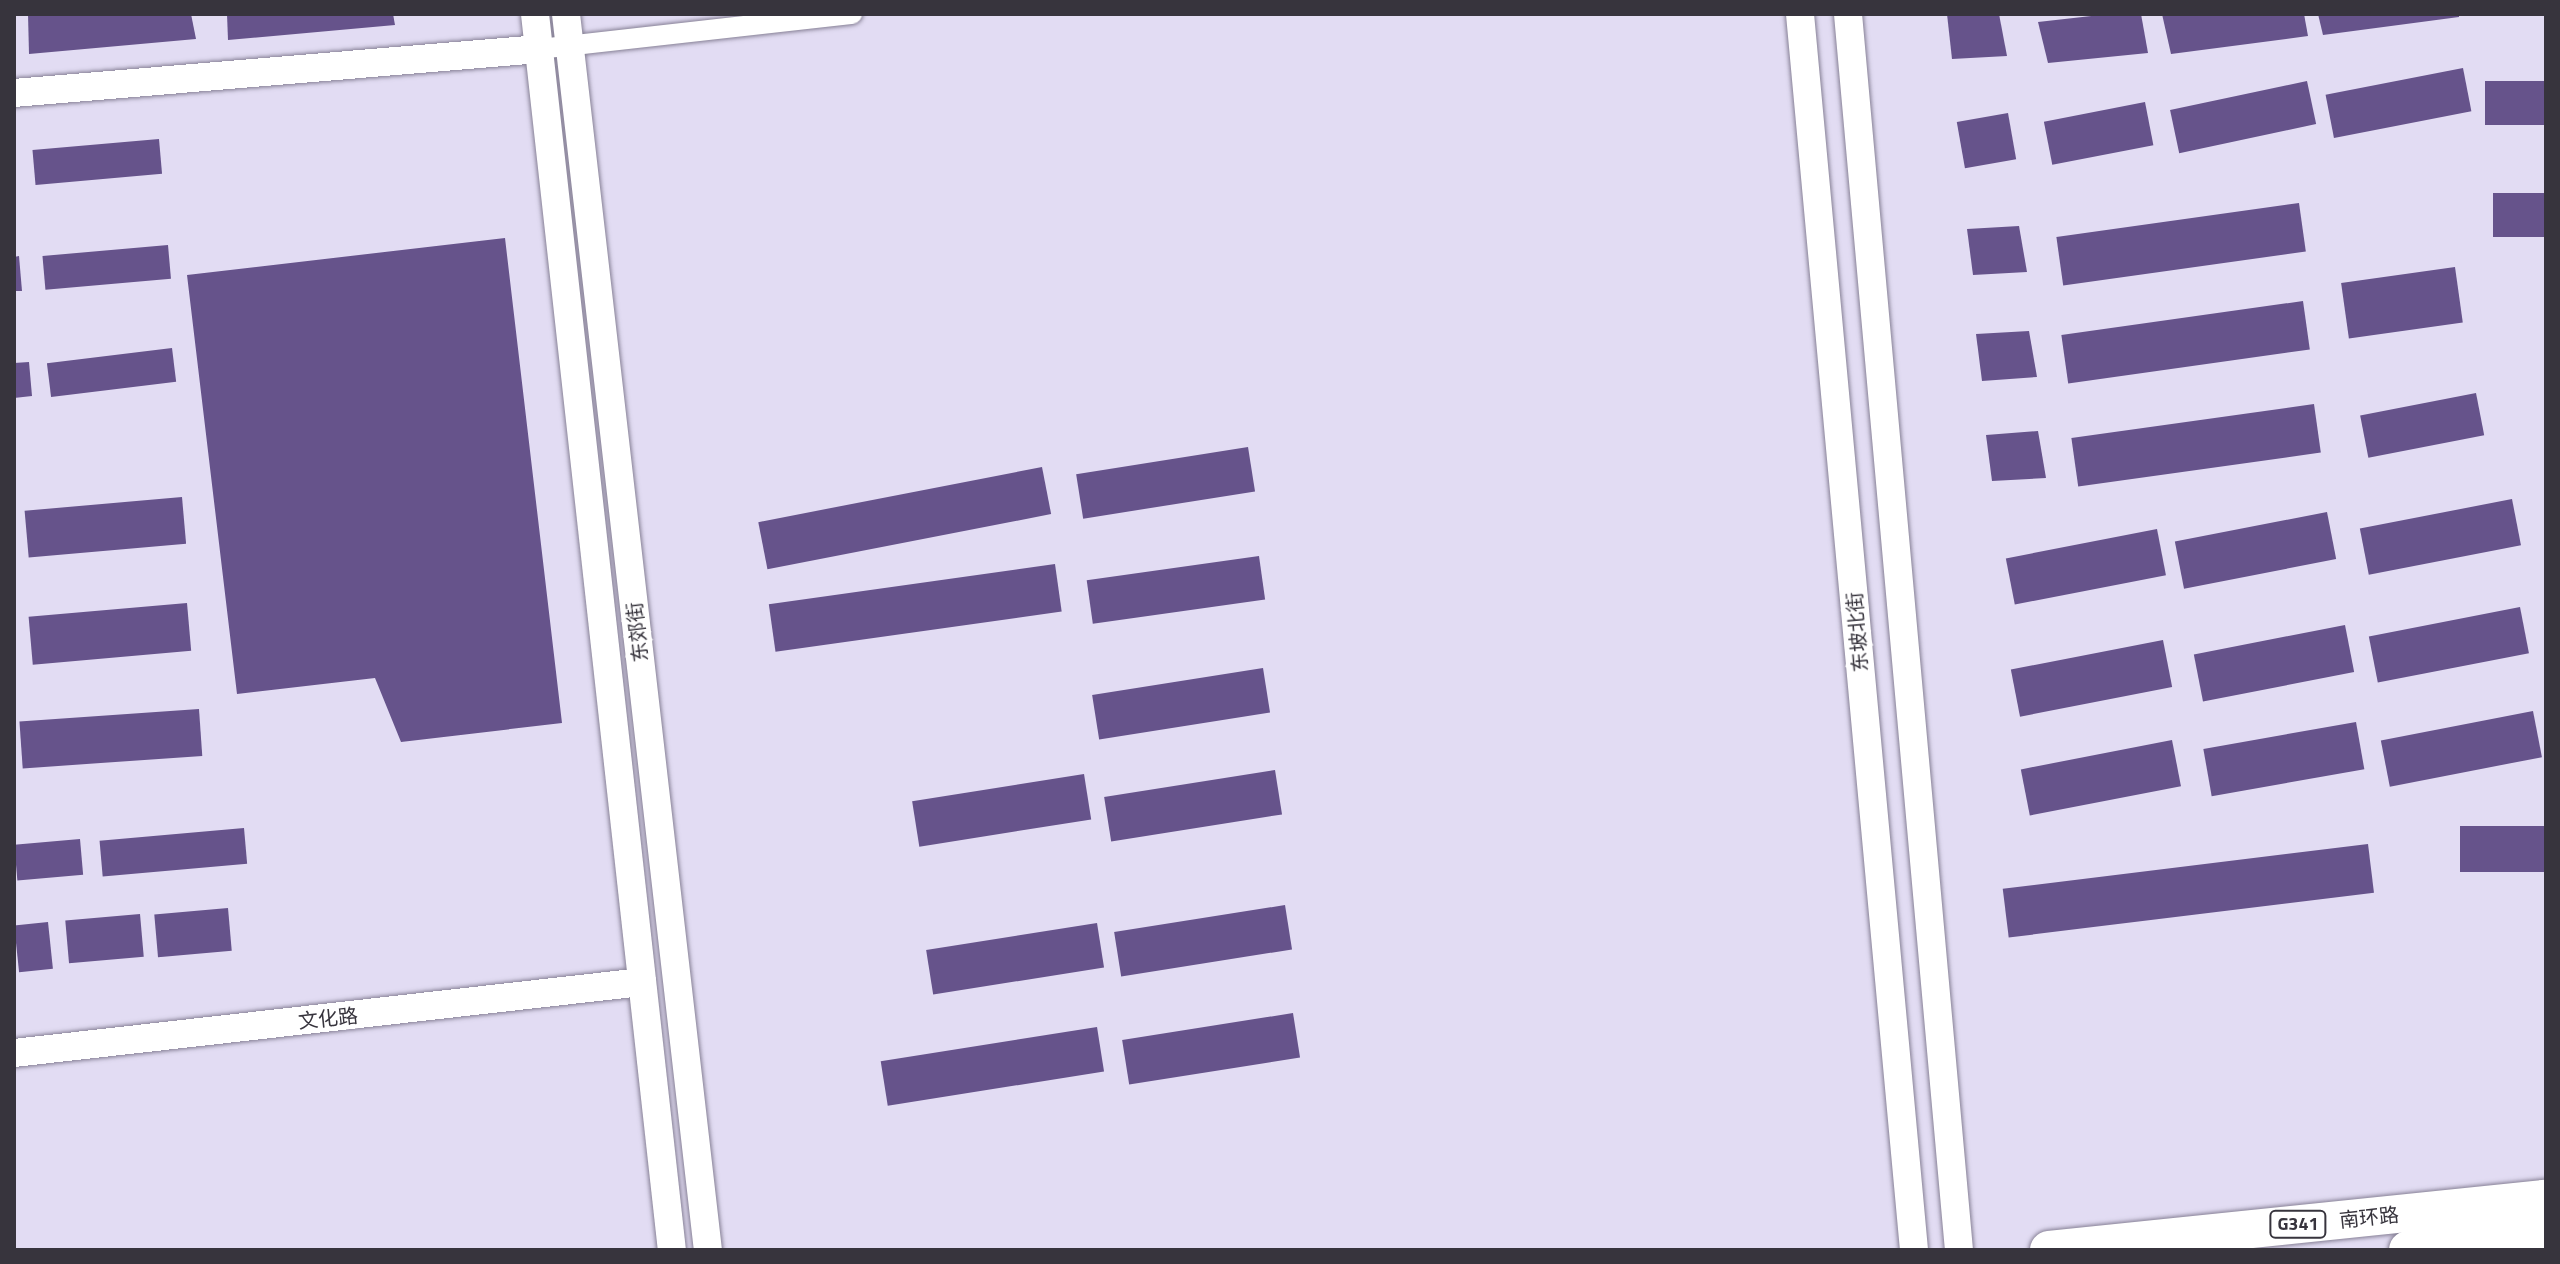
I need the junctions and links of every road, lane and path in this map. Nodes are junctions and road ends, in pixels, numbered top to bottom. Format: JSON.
{"nodes":[{"id":1,"x":535,"y":14,"type":"edge"},
{"id":2,"x":566,"y":14,"type":"edge"},
{"id":3,"x":852,"y":14,"type":"edge"},
{"id":4,"x":1800,"y":14,"type":"edge"},
{"id":5,"x":1848,"y":14,"type":"edge"},
{"id":6,"x":570,"y":44,"type":"junction"},
{"id":7,"x":539,"y":49,"type":"junction"},
{"id":8,"x":14,"y":93,"type":"edge"},
{"id":9,"x":642,"y":982,"type":"junction"},
{"id":10,"x":14,"y":1053,"type":"edge"},
{"id":11,"x":2546,"y":1199,"type":"edge"},
{"id":12,"x":2546,"y":1235,"type":"edge"},
{"id":13,"x":672,"y":1250,"type":"edge"},
{"id":14,"x":708,"y":1250,"type":"edge"},
{"id":15,"x":1914,"y":1250,"type":"edge"},
{"id":16,"x":1959,"y":1250,"type":"edge"},
{"id":17,"x":2049,"y":1250,"type":"edge"},
{"id":18,"x":2408,"y":1250,"type":"edge"}],
"edges":[{"from":1,"to":7,"type":"main road","name":"东郊街"},
{"from":2,"to":6,"type":"main road","name":"东郊街"},
{"from":3,"to":6,"type":"street"},
{"from":4,"to":15,"type":"main road","name":"东坡北街"},
{"from":5,"to":16,"type":"main road"},
{"from":6,"to":7,"type":"street"},
{"from":6,"to":14,"type":"main road","name":"东郊街"},
{"from":7,"to":8,"type":"main road"},
{"from":7,"to":9,"type":"main road","name":"东郊街"},
{"from":9,"to":10,"type":"main road","name":"文化路"},
{"from":9,"to":13,"type":"main road","name":"东郊街"},
{"from":11,"to":17,"type":"highway","name":"南环路","number":"G341"},
{"from":12,"to":18,"type":"highway","name":"南环路"}]}
